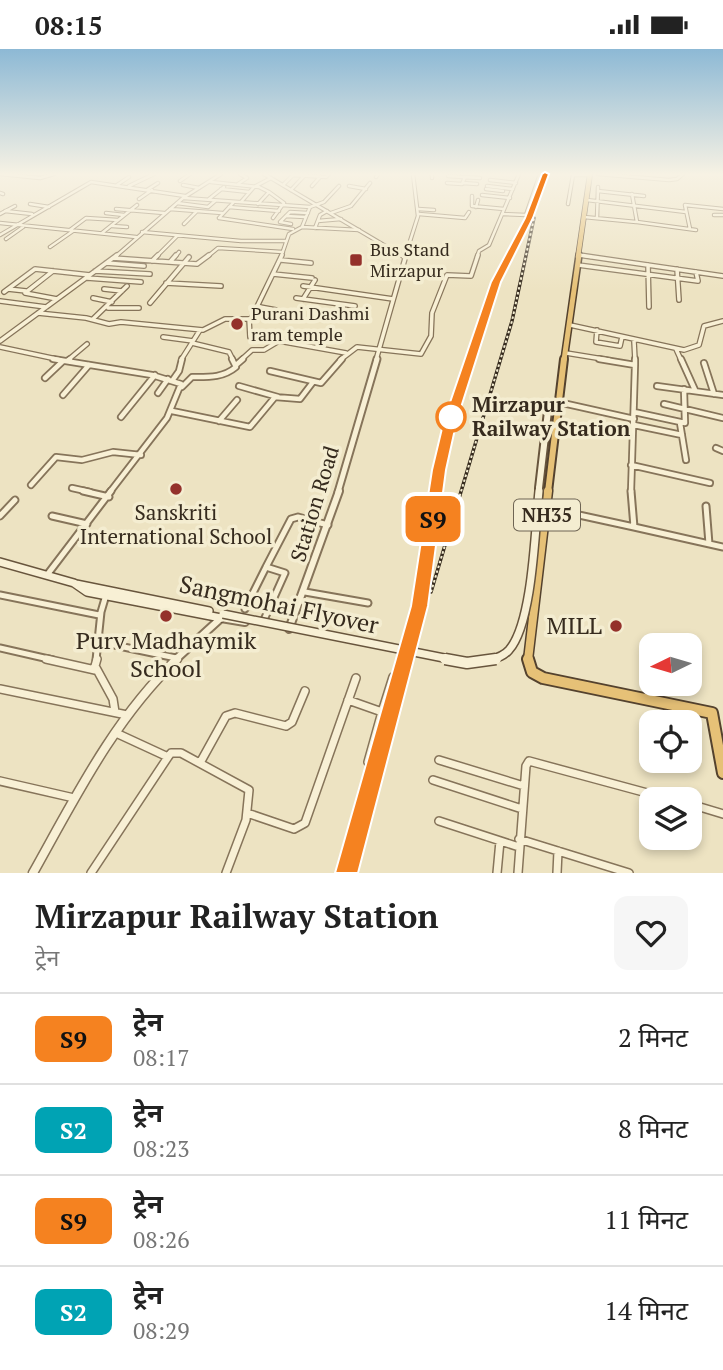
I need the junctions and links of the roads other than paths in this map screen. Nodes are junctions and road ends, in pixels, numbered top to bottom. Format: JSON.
{"nodes":[{"id":1,"x":16,"y":212,"type":"edge"},
{"id":2,"x":39,"y":212,"type":"edge"},
{"id":3,"x":127,"y":212,"type":"edge"},
{"id":4,"x":158,"y":212,"type":"edge"},
{"id":5,"x":196,"y":212,"type":"edge"},
{"id":6,"x":214,"y":212,"type":"edge"},
{"id":7,"x":237,"y":212,"type":"edge"},
{"id":8,"x":257,"y":212,"type":"edge"},
{"id":9,"x":278,"y":212,"type":"edge"},
{"id":10,"x":289,"y":212,"type":"edge"},
{"id":11,"x":293,"y":212,"type":"edge"},
{"id":12,"x":325,"y":212,"type":"edge"},
{"id":13,"x":329,"y":212,"type":"edge"},
{"id":14,"x":418,"y":212,"type":"edge"},
{"id":15,"x":428,"y":212,"type":"edge"},
{"id":16,"x":469,"y":212,"type":"dead end"},
{"id":17,"x":503,"y":212,"type":"edge"},
{"id":18,"x":585,"y":212,"type":"edge"},
{"id":19,"x":597,"y":212,"type":"edge"},
{"id":20,"x":635,"y":212,"type":"edge"},
{"id":21,"x":686,"y":212,"type":"edge"},
{"id":22,"x":106,"y":213,"type":"dead end"},
{"id":23,"x":164,"y":213,"type":"joint"},
{"id":24,"x":220,"y":213,"type":"junction"},
{"id":25,"x":35,"y":215,"type":"junction"},
{"id":26,"x":124,"y":215,"type":"junction"},
{"id":27,"x":307,"y":215,"type":"junction"},
{"id":28,"x":714,"y":215,"type":"dead end"},
{"id":29,"x":723,"y":215,"type":"edge"},
{"id":30,"x":285,"y":216,"type":"junction"},
{"id":31,"x":295,"y":217,"type":"junction"},
{"id":32,"x":584,"y":217,"type":"junction"},
{"id":33,"x":597,"y":218,"type":"junction"},
{"id":34,"x":211,"y":219,"type":"dead end"},
{"id":35,"x":272,"y":219,"type":"dead end"},
{"id":36,"x":341,"y":219,"type":"junction"},
{"id":37,"x":118,"y":220,"type":"junction"},
{"id":38,"x":230,"y":220,"type":"junction"},
{"id":39,"x":318,"y":221,"type":"junction"},
{"id":40,"x":249,"y":222,"type":"junction"},
{"id":41,"x":637,"y":222,"type":"junction"},
{"id":42,"x":0,"y":223,"type":"edge"},
{"id":43,"x":184,"y":224,"type":"dead end"},
{"id":44,"x":291,"y":224,"type":"junction"},
{"id":45,"x":14,"y":225,"type":"junction"},
{"id":46,"x":24,"y":226,"type":"junction"},
{"id":47,"x":111,"y":226,"type":"junction"},
{"id":48,"x":127,"y":227,"type":"dead end"},
{"id":49,"x":302,"y":227,"type":"junction"},
{"id":50,"x":289,"y":228,"type":"junction"},
{"id":51,"x":315,"y":228,"type":"junction"},
{"id":52,"x":294,"y":229,"type":"junction"},
{"id":53,"x":690,"y":229,"type":"junction"},
{"id":54,"x":72,"y":230,"type":"junction"},
{"id":55,"x":359,"y":230,"type":"junction"},
{"id":56,"x":696,"y":230,"type":"dead end"},
{"id":57,"x":141,"y":232,"type":"junction"},
{"id":58,"x":102,"y":233,"type":"junction"},
{"id":59,"x":0,"y":235,"type":"edge"},
{"id":60,"x":177,"y":236,"type":"junction"},
{"id":61,"x":136,"y":237,"type":"junction"},
{"id":62,"x":6,"y":239,"type":"dead end"},
{"id":63,"x":285,"y":241,"type":"junction"},
{"id":64,"x":51,"y":247,"type":"dead end"},
{"id":65,"x":179,"y":252,"type":"dead end"},
{"id":66,"x":283,"y":252,"type":"junction"},
{"id":67,"x":579,"y":255,"type":"junction"},
{"id":68,"x":189,"y":257,"type":"dead end"},
{"id":69,"x":405,"y":257,"type":"junction"},
{"id":70,"x":113,"y":258,"type":"junction"},
{"id":71,"x":281,"y":260,"type":"junction"},
{"id":72,"x":152,"y":261,"type":"junction"},
{"id":73,"x":170,"y":262,"type":"junction"},
{"id":74,"x":106,"y":263,"type":"junction"},
{"id":75,"x":182,"y":263,"type":"junction"},
{"id":76,"x":312,"y":263,"type":"dead end"},
{"id":77,"x":577,"y":265,"type":"junction"},
{"id":78,"x":648,"y":265,"type":"junction"},
{"id":79,"x":144,"y":266,"type":"dead end"},
{"id":80,"x":677,"y":269,"type":"junction"},
{"id":81,"x":53,"y":271,"type":"junction"},
{"id":82,"x":95,"y":271,"type":"junction"},
{"id":83,"x":696,"y":272,"type":"junction"},
{"id":84,"x":150,"y":274,"type":"dead end"},
{"id":85,"x":273,"y":274,"type":"junction"},
{"id":86,"x":90,"y":275,"type":"junction"},
{"id":87,"x":648,"y":275,"type":"junction"},
{"id":88,"x":723,"y":276,"type":"edge"},
{"id":89,"x":86,"y":278,"type":"junction"},
{"id":90,"x":678,"y":278,"type":"junction"},
{"id":91,"x":141,"y":282,"type":"dead end"},
{"id":92,"x":165,"y":283,"type":"junction"},
{"id":93,"x":127,"y":286,"type":"dead end"},
{"id":94,"x":221,"y":286,"type":"dead end"},
{"id":95,"x":303,"y":286,"type":"dead end"},
{"id":96,"x":310,"y":287,"type":"junction"},
{"id":97,"x":104,"y":289,"type":"dead end"},
{"id":98,"x":321,"y":289,"type":"junction"},
{"id":99,"x":332,"y":290,"type":"junction"},
{"id":100,"x":26,"y":291,"type":"junction"},
{"id":101,"x":122,"y":291,"type":"junction"},
{"id":102,"x":342,"y":292,"type":"junction"},
{"id":103,"x":93,"y":298,"type":"dead end"},
{"id":104,"x":296,"y":298,"type":"dead end"},
{"id":105,"x":57,"y":299,"type":"junction"},
{"id":106,"x":303,"y":299,"type":"junction"},
{"id":107,"x":393,"y":299,"type":"junction"},
{"id":108,"x":0,"y":300,"type":"edge"},
{"id":109,"x":314,"y":300,"type":"junction"},
{"id":110,"x":679,"y":300,"type":"dead end"},
{"id":111,"x":113,"y":302,"type":"junction"},
{"id":112,"x":325,"y":302,"type":"junction"},
{"id":113,"x":150,"y":303,"type":"dead end"},
{"id":114,"x":335,"y":303,"type":"junction"},
{"id":115,"x":355,"y":306,"type":"dead end"},
{"id":116,"x":46,"y":307,"type":"junction"},
{"id":117,"x":260,"y":307,"type":"junction"},
{"id":118,"x":649,"y":307,"type":"dead end"},
{"id":119,"x":107,"y":308,"type":"junction"},
{"id":120,"x":139,"y":308,"type":"dead end"},
{"id":121,"x":276,"y":310,"type":"dead end"},
{"id":122,"x":38,"y":313,"type":"junction"},
{"id":123,"x":255,"y":313,"type":"junction"},
{"id":124,"x":296,"y":318,"type":"dead end"},
{"id":125,"x":93,"y":319,"type":"junction"},
{"id":126,"x":248,"y":319,"type":"junction"},
{"id":127,"x":723,"y":321,"type":"edge"},
{"id":128,"x":570,"y":325,"type":"junction"},
{"id":129,"x":201,"y":330,"type":"junction"},
{"id":130,"x":597,"y":330,"type":"junction"},
{"id":131,"x":609,"y":332,"type":"junction"},
{"id":132,"x":250,"y":337,"type":"dead end"},
{"id":133,"x":622,"y":337,"type":"junction"},
{"id":134,"x":163,"y":338,"type":"dead end"},
{"id":135,"x":0,"y":341,"type":"edge"},
{"id":136,"x":634,"y":341,"type":"junction"},
{"id":137,"x":192,"y":342,"type":"junction"},
{"id":138,"x":87,"y":344,"type":"dead end"},
{"id":139,"x":608,"y":344,"type":"junction"},
{"id":140,"x":0,"y":347,"type":"edge"},
{"id":141,"x":380,"y":348,"type":"junction"},
{"id":142,"x":676,"y":349,"type":"junction"},
{"id":143,"x":607,"y":351,"type":"dead end"},
{"id":144,"x":347,"y":353,"type":"junction"},
{"id":145,"x":566,"y":353,"type":"junction"},
{"id":146,"x":607,"y":360,"type":"junction"},
{"id":147,"x":64,"y":361,"type":"junction"},
{"id":148,"x":704,"y":363,"type":"dead end"},
{"id":149,"x":89,"y":365,"type":"junction"},
{"id":150,"x":236,"y":365,"type":"junction"},
{"id":151,"x":635,"y":365,"type":"junction"},
{"id":152,"x":270,"y":371,"type":"dead end"},
{"id":153,"x":155,"y":375,"type":"junction"},
{"id":154,"x":45,"y":379,"type":"dead end"},
{"id":155,"x":170,"y":380,"type":"junction"},
{"id":156,"x":313,"y":381,"type":"junction"},
{"id":157,"x":239,"y":386,"type":"dead end"},
{"id":158,"x":657,"y":386,"type":"dead end"},
{"id":159,"x":182,"y":387,"type":"junction"},
{"id":160,"x":684,"y":389,"type":"junction"},
{"id":161,"x":695,"y":391,"type":"junction"},
{"id":162,"x":158,"y":393,"type":"dead end"},
{"id":163,"x":714,"y":394,"type":"junction"},
{"id":164,"x":63,"y":395,"type":"dead end"},
{"id":165,"x":723,"y":395,"type":"edge"},
{"id":166,"x":278,"y":397,"type":"junction"},
{"id":167,"x":237,"y":400,"type":"dead end"},
{"id":168,"x":558,"y":402,"type":"junction"},
{"id":169,"x":664,"y":404,"type":"dead end"},
{"id":170,"x":684,"y":408,"type":"junction"},
{"id":171,"x":172,"y":411,"type":"junction"},
{"id":172,"x":634,"y":412,"type":"junction"},
{"id":173,"x":121,"y":417,"type":"dead end"},
{"id":174,"x":723,"y":418,"type":"edge"},
{"id":175,"x":219,"y":421,"type":"junction"},
{"id":176,"x":634,"y":422,"type":"junction"},
{"id":177,"x":680,"y":423,"type":"junction"},
{"id":178,"x":682,"y":435,"type":"junction"},
{"id":179,"x":716,"y":448,"type":"dead end"},
{"id":180,"x":723,"y":451,"type":"edge"},
{"id":181,"x":141,"y":454,"type":"junction"},
{"id":182,"x":686,"y":460,"type":"dead end"},
{"id":183,"x":631,"y":465,"type":"junction"},
{"id":184,"x":710,"y":483,"type":"dead end"},
{"id":185,"x":32,"y":485,"type":"dead end"},
{"id":186,"x":72,"y":488,"type":"dead end"},
{"id":187,"x":109,"y":497,"type":"junction"},
{"id":188,"x":15,"y":500,"type":"dead end"},
{"id":189,"x":706,"y":506,"type":"dead end"},
{"id":190,"x":548,"y":507,"type":"junction"},
{"id":191,"x":0,"y":516,"type":"edge"},
{"id":192,"x":52,"y":516,"type":"dead end"},
{"id":193,"x":87,"y":524,"type":"junction"},
{"id":194,"x":328,"y":525,"type":"junction"},
{"id":195,"x":634,"y":527,"type":"junction"},
{"id":196,"x":709,"y":544,"type":"junction"},
{"id":197,"x":723,"y":547,"type":"edge"},
{"id":198,"x":1,"y":564,"type":"edge"},
{"id":199,"x":266,"y":567,"type":"junction"},
{"id":200,"x":47,"y":575,"type":"junction"},
{"id":201,"x":74,"y":583,"type":"junction"},
{"id":202,"x":305,"y":592,"type":"junction"},
{"id":203,"x":0,"y":595,"type":"edge"},
{"id":204,"x":106,"y":595,"type":"junction"},
{"id":205,"x":368,"y":603,"type":"dead end"},
{"id":206,"x":245,"y":608,"type":"dead end"},
{"id":207,"x":99,"y":615,"type":"junction"},
{"id":208,"x":222,"y":616,"type":"junction"},
{"id":209,"x":262,"y":625,"type":"junction"},
{"id":210,"x":100,"y":642,"type":"junction"},
{"id":211,"x":0,"y":648,"type":"edge"},
{"id":212,"x":176,"y":658,"type":"junction"},
{"id":213,"x":95,"y":670,"type":"junction"},
{"id":214,"x":393,"y":677,"type":"dead end"},
{"id":215,"x":356,"y":678,"type":"dead end"},
{"id":216,"x":0,"y":688,"type":"edge"},
{"id":217,"x":304,"y":691,"type":"dead end"},
{"id":218,"x":348,"y":700,"type":"junction"},
{"id":219,"x":115,"y":712,"type":"junction"},
{"id":220,"x":382,"y":712,"type":"junction"},
{"id":221,"x":717,"y":714,"type":"edge"},
{"id":222,"x":127,"y":715,"type":"junction"},
{"id":223,"x":116,"y":733,"type":"junction"},
{"id":224,"x":168,"y":757,"type":"junction"},
{"id":225,"x":439,"y":760,"type":"dead end"},
{"id":226,"x":368,"y":762,"type":"dead end"},
{"id":227,"x":200,"y":763,"type":"junction"},
{"id":228,"x":723,"y":773,"type":"edge"},
{"id":229,"x":0,"y":781,"type":"edge"},
{"id":230,"x":433,"y":781,"type":"dead end"},
{"id":231,"x":524,"y":786,"type":"junction"},
{"id":232,"x":639,"y":790,"type":"edge"},
{"id":233,"x":75,"y":798,"type":"junction"},
{"id":234,"x":702,"y":808,"type":"edge"},
{"id":235,"x":522,"y":809,"type":"junction"},
{"id":236,"x":247,"y":813,"type":"junction"},
{"id":237,"x":723,"y":814,"type":"edge"},
{"id":238,"x":439,"y":821,"type":"dead end"},
{"id":239,"x":500,"y":841,"type":"junction"},
{"id":240,"x":519,"y":843,"type":"junction"},
{"id":241,"x":558,"y":851,"type":"junction"},
{"id":242,"x":33,"y":873,"type":"edge"},
{"id":243,"x":91,"y":873,"type":"edge"},
{"id":244,"x":226,"y":873,"type":"edge"},
{"id":245,"x":497,"y":873,"type":"edge"},
{"id":246,"x":518,"y":873,"type":"edge"},
{"id":247,"x":557,"y":873,"type":"edge"},
{"id":248,"x":629,"y":873,"type":"edge"}],
"edges":[{"from":1,"to":25,"type":"street"},
{"from":2,"to":25,"type":"street"},
{"from":3,"to":26,"type":"street"},
{"from":4,"to":23,"type":"street"},
{"from":5,"to":43,"type":"street"},
{"from":6,"to":24,"type":"street"},
{"from":7,"to":38,"type":"street"},
{"from":8,"to":40,"type":"street"},
{"from":9,"to":35,"type":"street"},
{"from":10,"to":30,"type":"street"},
{"from":11,"to":27,"type":"street"},
{"from":12,"to":39,"type":"street"},
{"from":13,"to":36,"type":"street"},
{"from":14,"to":69,"type":"street","name":"Station Road"},
{"from":15,"to":16,"type":"street"},
{"from":17,"to":141,"type":"street"},
{"from":18,"to":32,"type":"highway","number":"NH35"},
{"from":19,"to":33,"type":"street"},
{"from":20,"to":41,"type":"street"},
{"from":21,"to":53,"type":"street"},
{"from":22,"to":26,"type":"street"},
{"from":23,"to":57,"type":"street"},
{"from":24,"to":34,"type":"street"},
{"from":24,"to":38,"type":"street"},
{"from":25,"to":45,"type":"street"},
{"from":26,"to":37,"type":"street"},
{"from":27,"to":31,"type":"street"},
{"from":27,"to":49,"type":"street"},
{"from":28,"to":29,"type":"street"},
{"from":30,"to":31,"type":"street"},
{"from":30,"to":44,"type":"street"},
{"from":31,"to":44,"type":"street"},
{"from":32,"to":33,"type":"street"},
{"from":32,"to":67,"type":"highway","number":"NH35"},
{"from":33,"to":41,"type":"street"},
{"from":36,"to":39,"type":"street"},
{"from":36,"to":55,"type":"street"},
{"from":37,"to":47,"type":"street"},
{"from":37,"to":54,"type":"street"},
{"from":38,"to":40,"type":"street"},
{"from":39,"to":51,"type":"street"},
{"from":40,"to":50,"type":"street"},
{"from":41,"to":53,"type":"street"},
{"from":42,"to":45,"type":"street"},
{"from":44,"to":50,"type":"street"},
{"from":45,"to":46,"type":"street"},
{"from":45,"to":59,"type":"street"},
{"from":46,"to":54,"type":"street"},
{"from":46,"to":62,"type":"street"},
{"from":47,"to":48,"type":"street"},
{"from":47,"to":58,"type":"street"},
{"from":49,"to":51,"type":"street"},
{"from":49,"to":52,"type":"street"},
{"from":50,"to":52,"type":"street"},
{"from":51,"to":55,"type":"street"},
{"from":52,"to":63,"type":"street"},
{"from":53,"to":56,"type":"street"},
{"from":54,"to":58,"type":"street"},
{"from":54,"to":64,"type":"street"},
{"from":55,"to":69,"type":"street"},
{"from":57,"to":60,"type":"street"},
{"from":57,"to":61,"type":"street"},
{"from":58,"to":61,"type":"street"},
{"from":60,"to":63,"type":"street"},
{"from":60,"to":72,"type":"street"},
{"from":61,"to":70,"type":"street"},
{"from":63,"to":66,"type":"street"},
{"from":65,"to":73,"type":"street"},
{"from":66,"to":71,"type":"street"},
{"from":66,"to":75,"type":"street"},
{"from":67,"to":77,"type":"highway","number":"NH35"},
{"from":67,"to":78,"type":"street"},
{"from":68,"to":75,"type":"street"},
{"from":69,"to":107,"type":"street","name":"Station Road"},
{"from":70,"to":72,"type":"street"},
{"from":70,"to":74,"type":"street"},
{"from":71,"to":76,"type":"street"},
{"from":71,"to":85,"type":"street"},
{"from":72,"to":73,"type":"street"},
{"from":73,"to":75,"type":"street"},
{"from":74,"to":79,"type":"street"},
{"from":74,"to":82,"type":"street"},
{"from":75,"to":92,"type":"street"},
{"from":77,"to":87,"type":"street"},
{"from":77,"to":128,"type":"highway","number":"NH35"},
{"from":78,"to":80,"type":"street"},
{"from":78,"to":87,"type":"street"},
{"from":80,"to":83,"type":"street"},
{"from":80,"to":90,"type":"street"},
{"from":81,"to":86,"type":"street"},
{"from":81,"to":100,"type":"street"},
{"from":81,"to":100,"type":"street"},
{"from":82,"to":84,"type":"street"},
{"from":82,"to":86,"type":"street"},
{"from":83,"to":88,"type":"street"},
{"from":83,"to":90,"type":"street"},
{"from":85,"to":96,"type":"street"},
{"from":85,"to":117,"type":"street"},
{"from":86,"to":89,"type":"street"},
{"from":87,"to":90,"type":"street"},
{"from":87,"to":118,"type":"street"},
{"from":89,"to":91,"type":"street"},
{"from":89,"to":105,"type":"street"},
{"from":90,"to":110,"type":"street"},
{"from":92,"to":94,"type":"street"},
{"from":92,"to":113,"type":"street"},
{"from":93,"to":101,"type":"street"},
{"from":95,"to":96,"type":"street"},
{"from":96,"to":98,"type":"street"},
{"from":96,"to":106,"type":"street"},
{"from":97,"to":101,"type":"street"},
{"from":98,"to":99,"type":"street"},
{"from":98,"to":109,"type":"street"},
{"from":99,"to":102,"type":"street"},
{"from":99,"to":112,"type":"street"},
{"from":100,"to":105,"type":"street"},
{"from":101,"to":111,"type":"street"},
{"from":102,"to":107,"type":"street"},
{"from":102,"to":114,"type":"street"},
{"from":103,"to":111,"type":"street"},
{"from":104,"to":106,"type":"street"},
{"from":105,"to":116,"type":"street"},
{"from":106,"to":109,"type":"street"},
{"from":107,"to":141,"type":"street","name":"Station Road"},
{"from":108,"to":116,"type":"street"},
{"from":109,"to":112,"type":"street"},
{"from":111,"to":119,"type":"street"},
{"from":112,"to":114,"type":"street"},
{"from":114,"to":115,"type":"street"},
{"from":116,"to":122,"type":"street"},
{"from":117,"to":121,"type":"street"},
{"from":117,"to":123,"type":"street"},
{"from":119,"to":120,"type":"street"},
{"from":119,"to":125,"type":"street"},
{"from":122,"to":125,"type":"street"},
{"from":122,"to":135,"type":"street"},
{"from":123,"to":124,"type":"street"},
{"from":123,"to":126,"type":"street"},
{"from":125,"to":129,"type":"street"},
{"from":126,"to":129,"type":"street"},
{"from":126,"to":132,"type":"street"},
{"from":127,"to":142,"type":"street"},
{"from":128,"to":130,"type":"street"},
{"from":128,"to":145,"type":"highway","number":"NH35"},
{"from":129,"to":137,"type":"street"},
{"from":130,"to":131,"type":"street"},
{"from":130,"to":139,"type":"street"},
{"from":131,"to":133,"type":"street"},
{"from":131,"to":139,"type":"street"},
{"from":133,"to":136,"type":"street"},
{"from":133,"to":139,"type":"street"},
{"from":134,"to":137,"type":"street"},
{"from":136,"to":142,"type":"street"},
{"from":136,"to":151,"type":"street"},
{"from":137,"to":150,"type":"street"},
{"from":137,"to":155,"type":"street"},
{"from":138,"to":147,"type":"street"},
{"from":140,"to":147,"type":"street"},
{"from":141,"to":144,"type":"street"},
{"from":141,"to":194,"type":"street","name":"Station Road"},
{"from":142,"to":161,"type":"street"},
{"from":143,"to":146,"type":"street"},
{"from":144,"to":150,"type":"street"},
{"from":144,"to":156,"type":"street"},
{"from":145,"to":146,"type":"street"},
{"from":145,"to":168,"type":"highway","number":"NH35"},
{"from":146,"to":151,"type":"street"},
{"from":147,"to":149,"type":"street"},
{"from":147,"to":154,"type":"street"},
{"from":148,"to":163,"type":"street"},
{"from":149,"to":153,"type":"street"},
{"from":149,"to":164,"type":"street"},
{"from":150,"to":159,"type":"street"},
{"from":151,"to":172,"type":"street"},
{"from":152,"to":156,"type":"street"},
{"from":153,"to":155,"type":"street"},
{"from":153,"to":173,"type":"street"},
{"from":155,"to":159,"type":"street"},
{"from":155,"to":162,"type":"street"},
{"from":156,"to":166,"type":"street"},
{"from":157,"to":166,"type":"street"},
{"from":158,"to":160,"type":"street"},
{"from":159,"to":171,"type":"street"},
{"from":160,"to":161,"type":"street"},
{"from":160,"to":170,"type":"street"},
{"from":161,"to":163,"type":"street"},
{"from":163,"to":165,"type":"street"},
{"from":166,"to":175,"type":"street"},
{"from":167,"to":175,"type":"street"},
{"from":168,"to":176,"type":"street"},
{"from":168,"to":190,"type":"highway","number":"NH35"},
{"from":168,"to":208,"type":"main road","name":"Sangmohai Flyover","bridge":true},
{"from":169,"to":170,"type":"street"},
{"from":170,"to":174,"type":"street"},
{"from":170,"to":177,"type":"street"},
{"from":171,"to":175,"type":"street"},
{"from":171,"to":181,"type":"street"},
{"from":172,"to":176,"type":"street"},
{"from":172,"to":177,"type":"street"},
{"from":176,"to":178,"type":"street"},
{"from":176,"to":183,"type":"street"},
{"from":177,"to":178,"type":"street"},
{"from":178,"to":182,"type":"street"},
{"from":179,"to":180,"type":"street"},
{"from":181,"to":185,"type":"street"},
{"from":181,"to":187,"type":"street"},
{"from":183,"to":184,"type":"street"},
{"from":183,"to":195,"type":"street"},
{"from":186,"to":187,"type":"street"},
{"from":187,"to":193,"type":"street"},
{"from":188,"to":191,"type":"street"},
{"from":189,"to":196,"type":"street"},
{"from":190,"to":195,"type":"street"},
{"from":190,"to":221,"type":"highway","number":"NH35"},
{"from":192,"to":193,"type":"street"},
{"from":193,"to":200,"type":"street"},
{"from":194,"to":199,"type":"street"},
{"from":194,"to":202,"type":"street","name":"Station Road"},
{"from":195,"to":196,"type":"street"},
{"from":196,"to":197,"type":"street"},
{"from":198,"to":200,"type":"main road"},
{"from":199,"to":206,"type":"street"},
{"from":199,"to":209,"type":"street"},
{"from":200,"to":201,"type":"main road"},
{"from":201,"to":204,"type":"main road"},
{"from":201,"to":208,"type":"main road","name":"Sangmohai Flyover"},
{"from":202,"to":205,"type":"street"},
{"from":202,"to":209,"type":"street","name":"Station Road"},
{"from":203,"to":207,"type":"street"},
{"from":204,"to":207,"type":"street"},
{"from":204,"to":208,"type":"main road"},
{"from":207,"to":210,"type":"street"},
{"from":208,"to":209,"type":"street","name":"Station Road"},
{"from":208,"to":212,"type":"street"},
{"from":210,"to":212,"type":"street"},
{"from":210,"to":213,"type":"street"},
{"from":211,"to":213,"type":"street"},
{"from":212,"to":222,"type":"street"},
{"from":213,"to":219,"type":"street"},
{"from":214,"to":220,"type":"street"},
{"from":215,"to":218,"type":"street"},
{"from":216,"to":219,"type":"street"},
{"from":217,"to":227,"type":"street"},
{"from":218,"to":220,"type":"street"},
{"from":218,"to":236,"type":"street"},
{"from":219,"to":222,"type":"street"},
{"from":220,"to":226,"type":"street"},
{"from":221,"to":228,"type":"highway","number":"NH35"},
{"from":222,"to":223,"type":"street"},
{"from":223,"to":224,"type":"street"},
{"from":223,"to":233,"type":"street"},
{"from":224,"to":227,"type":"street"},
{"from":224,"to":243,"type":"street"},
{"from":225,"to":231,"type":"street"},
{"from":227,"to":236,"type":"street"},
{"from":229,"to":233,"type":"street"},
{"from":230,"to":235,"type":"street"},
{"from":231,"to":232,"type":"street"},
{"from":231,"to":235,"type":"street"},
{"from":233,"to":242,"type":"street"},
{"from":234,"to":237,"type":"street"},
{"from":235,"to":240,"type":"street"},
{"from":236,"to":244,"type":"street"},
{"from":238,"to":239,"type":"street"},
{"from":239,"to":240,"type":"street"},
{"from":239,"to":245,"type":"street"},
{"from":240,"to":241,"type":"street"},
{"from":240,"to":246,"type":"street"},
{"from":241,"to":247,"type":"street"},
{"from":241,"to":248,"type":"street"}]}
